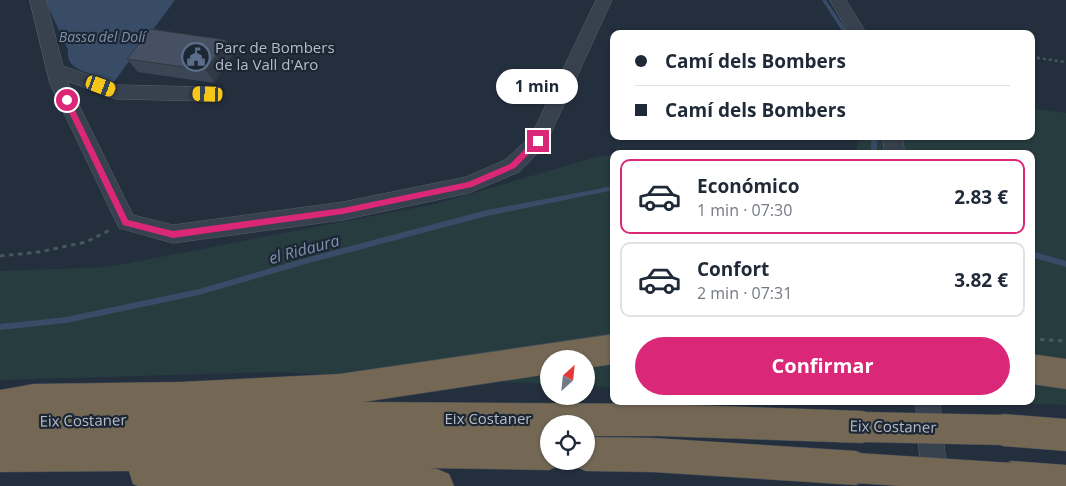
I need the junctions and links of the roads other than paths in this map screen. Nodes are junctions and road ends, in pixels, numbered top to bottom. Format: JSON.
{"nodes":[{"id":1,"x":38,"y":0,"type":"edge"},
{"id":2,"x":604,"y":0,"type":"edge"},
{"id":3,"x":838,"y":0,"type":"edge"},
{"id":4,"x":857,"y":30,"type":"edge"},
{"id":5,"x":55,"y":70,"type":"junction"},
{"id":6,"x":208,"y":94,"type":"dead end"},
{"id":7,"x":610,"y":350,"type":"edge"},
{"id":8,"x":1035,"y":370,"type":"edge"},
{"id":9,"x":1066,"y":374,"type":"edge"},
{"id":10,"x":928,"y":405,"type":"edge"},
{"id":11,"x":0,"y":406,"type":"edge"},
{"id":12,"x":0,"y":422,"type":"edge"},
{"id":13,"x":1066,"y":435,"type":"edge"},
{"id":14,"x":540,"y":453,"type":"edge"},
{"id":15,"x":595,"y":454,"type":"edge"},
{"id":16,"x":6,"y":455,"type":"edge"},
{"id":17,"x":1066,"y":482,"type":"edge"},
{"id":18,"x":437,"y":486,"type":"edge"},
{"id":19,"x":935,"y":486,"type":"edge"}],
"edges":[{"from":1,"to":5,"type":"street"},
{"from":2,"to":5,"type":"street"},
{"from":3,"to":4,"type":"street"},
{"from":5,"to":6,"type":"street"},
{"from":7,"to":11,"type":"highway"},
{"from":8,"to":9,"type":"highway"},
{"from":10,"to":19,"type":"street"},
{"from":12,"to":13,"type":"highway","name":"Eix Costaner","bridge":true},
{"from":14,"to":16,"type":"highway"},
{"from":15,"to":17,"type":"highway","bridge":true},
{"from":16,"to":18,"type":"highway"}]}
